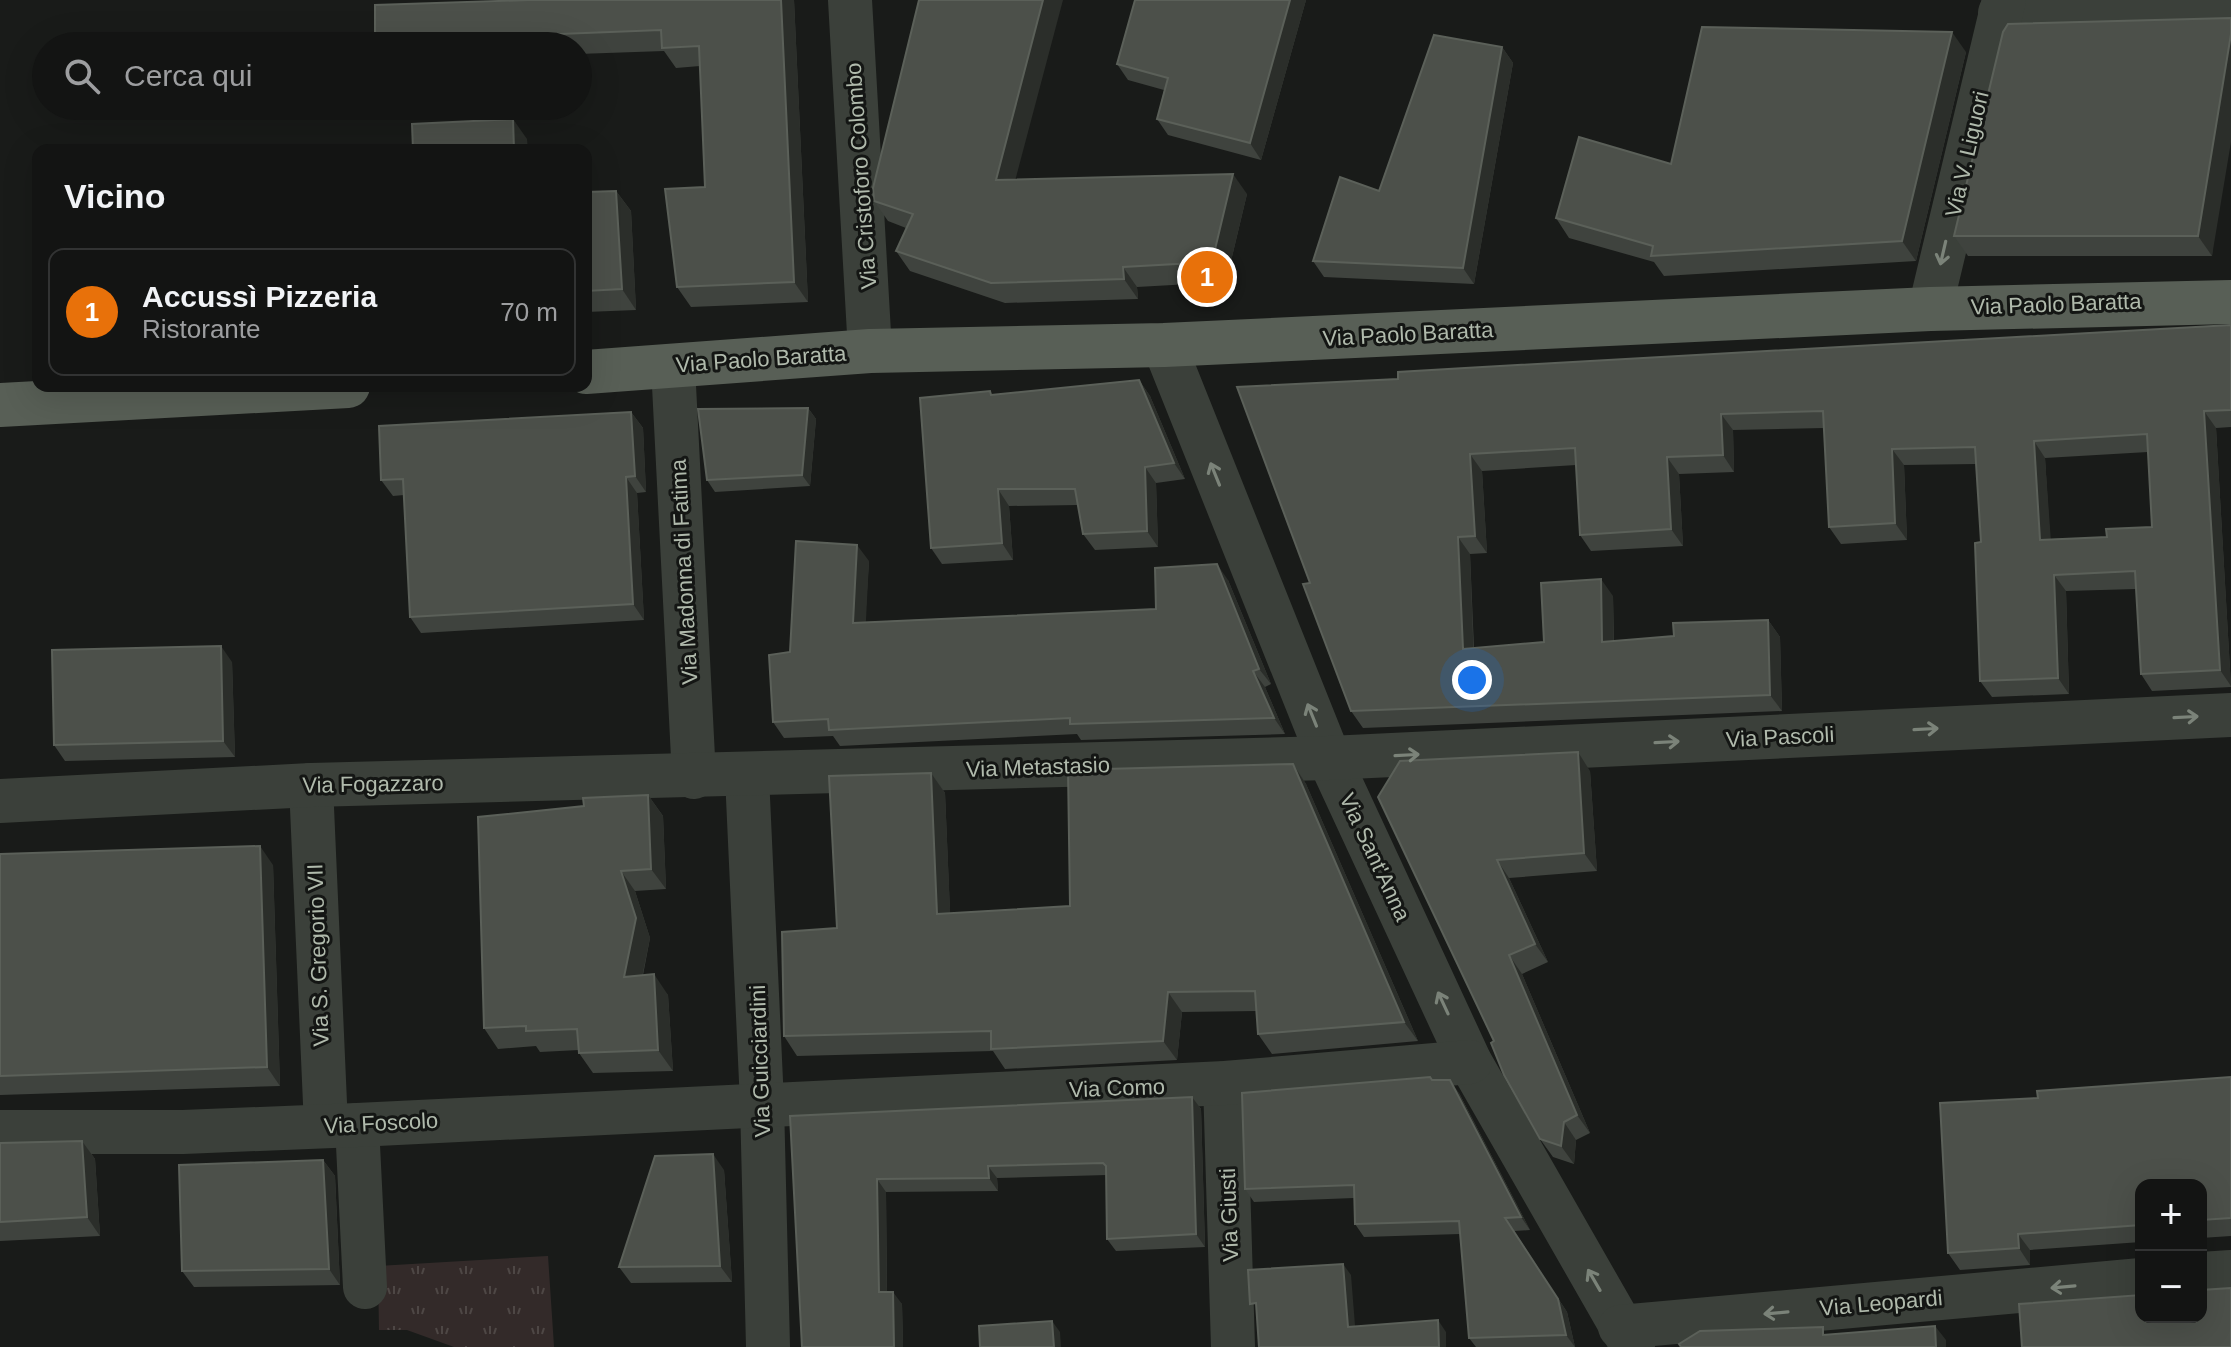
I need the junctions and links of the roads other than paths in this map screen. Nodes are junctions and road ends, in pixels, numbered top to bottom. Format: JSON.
{"nodes":[{"id":1,"x":850,"y":0,"type":"edge"},
{"id":2,"x":2231,"y":0,"type":"edge"},
{"id":3,"x":2002,"y":7,"type":"edge"},
{"id":4,"x":2231,"y":302,"type":"edge"},
{"id":5,"x":1930,"y":309,"type":"junction"},
{"id":6,"x":1164,"y":345,"type":"junction"},
{"id":7,"x":870,"y":351,"type":"junction"},
{"id":8,"x":673,"y":366,"type":"junction"},
{"id":9,"x":592,"y":372,"type":"edge"},
{"id":10,"x":238,"y":392,"type":"edge"},
{"id":11,"x":0,"y":405,"type":"edge"},
{"id":12,"x":2231,"y":715,"type":"edge"},
{"id":13,"x":1329,"y":758,"type":"junction"},
{"id":14,"x":694,"y":763,"type":"junction"},
{"id":15,"x":747,"y":776,"type":"junction"},
{"id":16,"x":311,"y":785,"type":"junction"},
{"id":17,"x":0,"y":801,"type":"edge"},
{"id":18,"x":1470,"y":1062,"type":"junction"},
{"id":19,"x":1225,"y":1083,"type":"junction"},
{"id":20,"x":762,"y":1103,"type":"junction"},
{"id":21,"x":342,"y":1126,"type":"junction"},
{"id":22,"x":0,"y":1132,"type":"edge"},
{"id":23,"x":2231,"y":1272,"type":"edge"},
{"id":24,"x":2207,"y":1274,"type":"edge"},
{"id":25,"x":2135,"y":1281,"type":"edge"},
{"id":26,"x":365,"y":1287,"type":"dead end"},
{"id":27,"x":1627,"y":1337,"type":"edge"},
{"id":28,"x":768,"y":1347,"type":"edge"},
{"id":29,"x":1233,"y":1347,"type":"edge"}],
"edges":[{"from":1,"to":7,"type":"street","name":"Via Cristoforo Colombo"},
{"from":2,"to":3,"type":"street"},
{"from":3,"to":5,"type":"street","name":"Via V. Liguori","one_way":true},
{"from":4,"to":5,"type":"main road","name":"Via Paolo Baratta"},
{"from":5,"to":6,"type":"main road","name":"Via Paolo Baratta"},
{"from":6,"to":7,"type":"main road","name":"Via Paolo Baratta"},
{"from":13,"to":6,"type":"street","name":"Via Sant'Anna","one_way":true},
{"from":7,"to":8,"type":"main road","name":"Via Paolo Baratta"},
{"from":8,"to":9,"type":"main road","name":"Via Paolo Baratta"},
{"from":8,"to":14,"type":"street","name":"Via Madonna di Fatima"},
{"from":10,"to":11,"type":"main road"},
{"from":13,"to":12,"type":"street","name":"Via Pascoli","one_way":true},
{"from":13,"to":15,"type":"street","name":"Via Metastasio"},
{"from":18,"to":13,"type":"street","name":"Via Sant'Anna","one_way":true},
{"from":14,"to":15,"type":"street","name":"Via Fogazzaro"},
{"from":14,"to":16,"type":"street","name":"Via Fogazzaro"},
{"from":15,"to":20,"type":"street","name":"Via Guicciardini"},
{"from":16,"to":17,"type":"street","name":"Via Fogazzaro"},
{"from":16,"to":21,"type":"street","name":"Via S. Gregorio VII"},
{"from":18,"to":19,"type":"street","name":"Via Como"},
{"from":27,"to":18,"type":"street","name":"Via Sant'Anna","one_way":true},
{"from":19,"to":20,"type":"street","name":"Via Como"},
{"from":19,"to":29,"type":"street","name":"Via Giusti"},
{"from":20,"to":21,"type":"street","name":"Via Foscolo"},
{"from":20,"to":28,"type":"street","name":"Via Guicciardini"},
{"from":21,"to":22,"type":"street","name":"Via Foscolo"},
{"from":21,"to":26,"type":"street","name":"Via S. Gregorio VII"},
{"from":23,"to":24,"type":"street"},
{"from":25,"to":27,"type":"street","name":"Via Leopardi","one_way":true}]}
